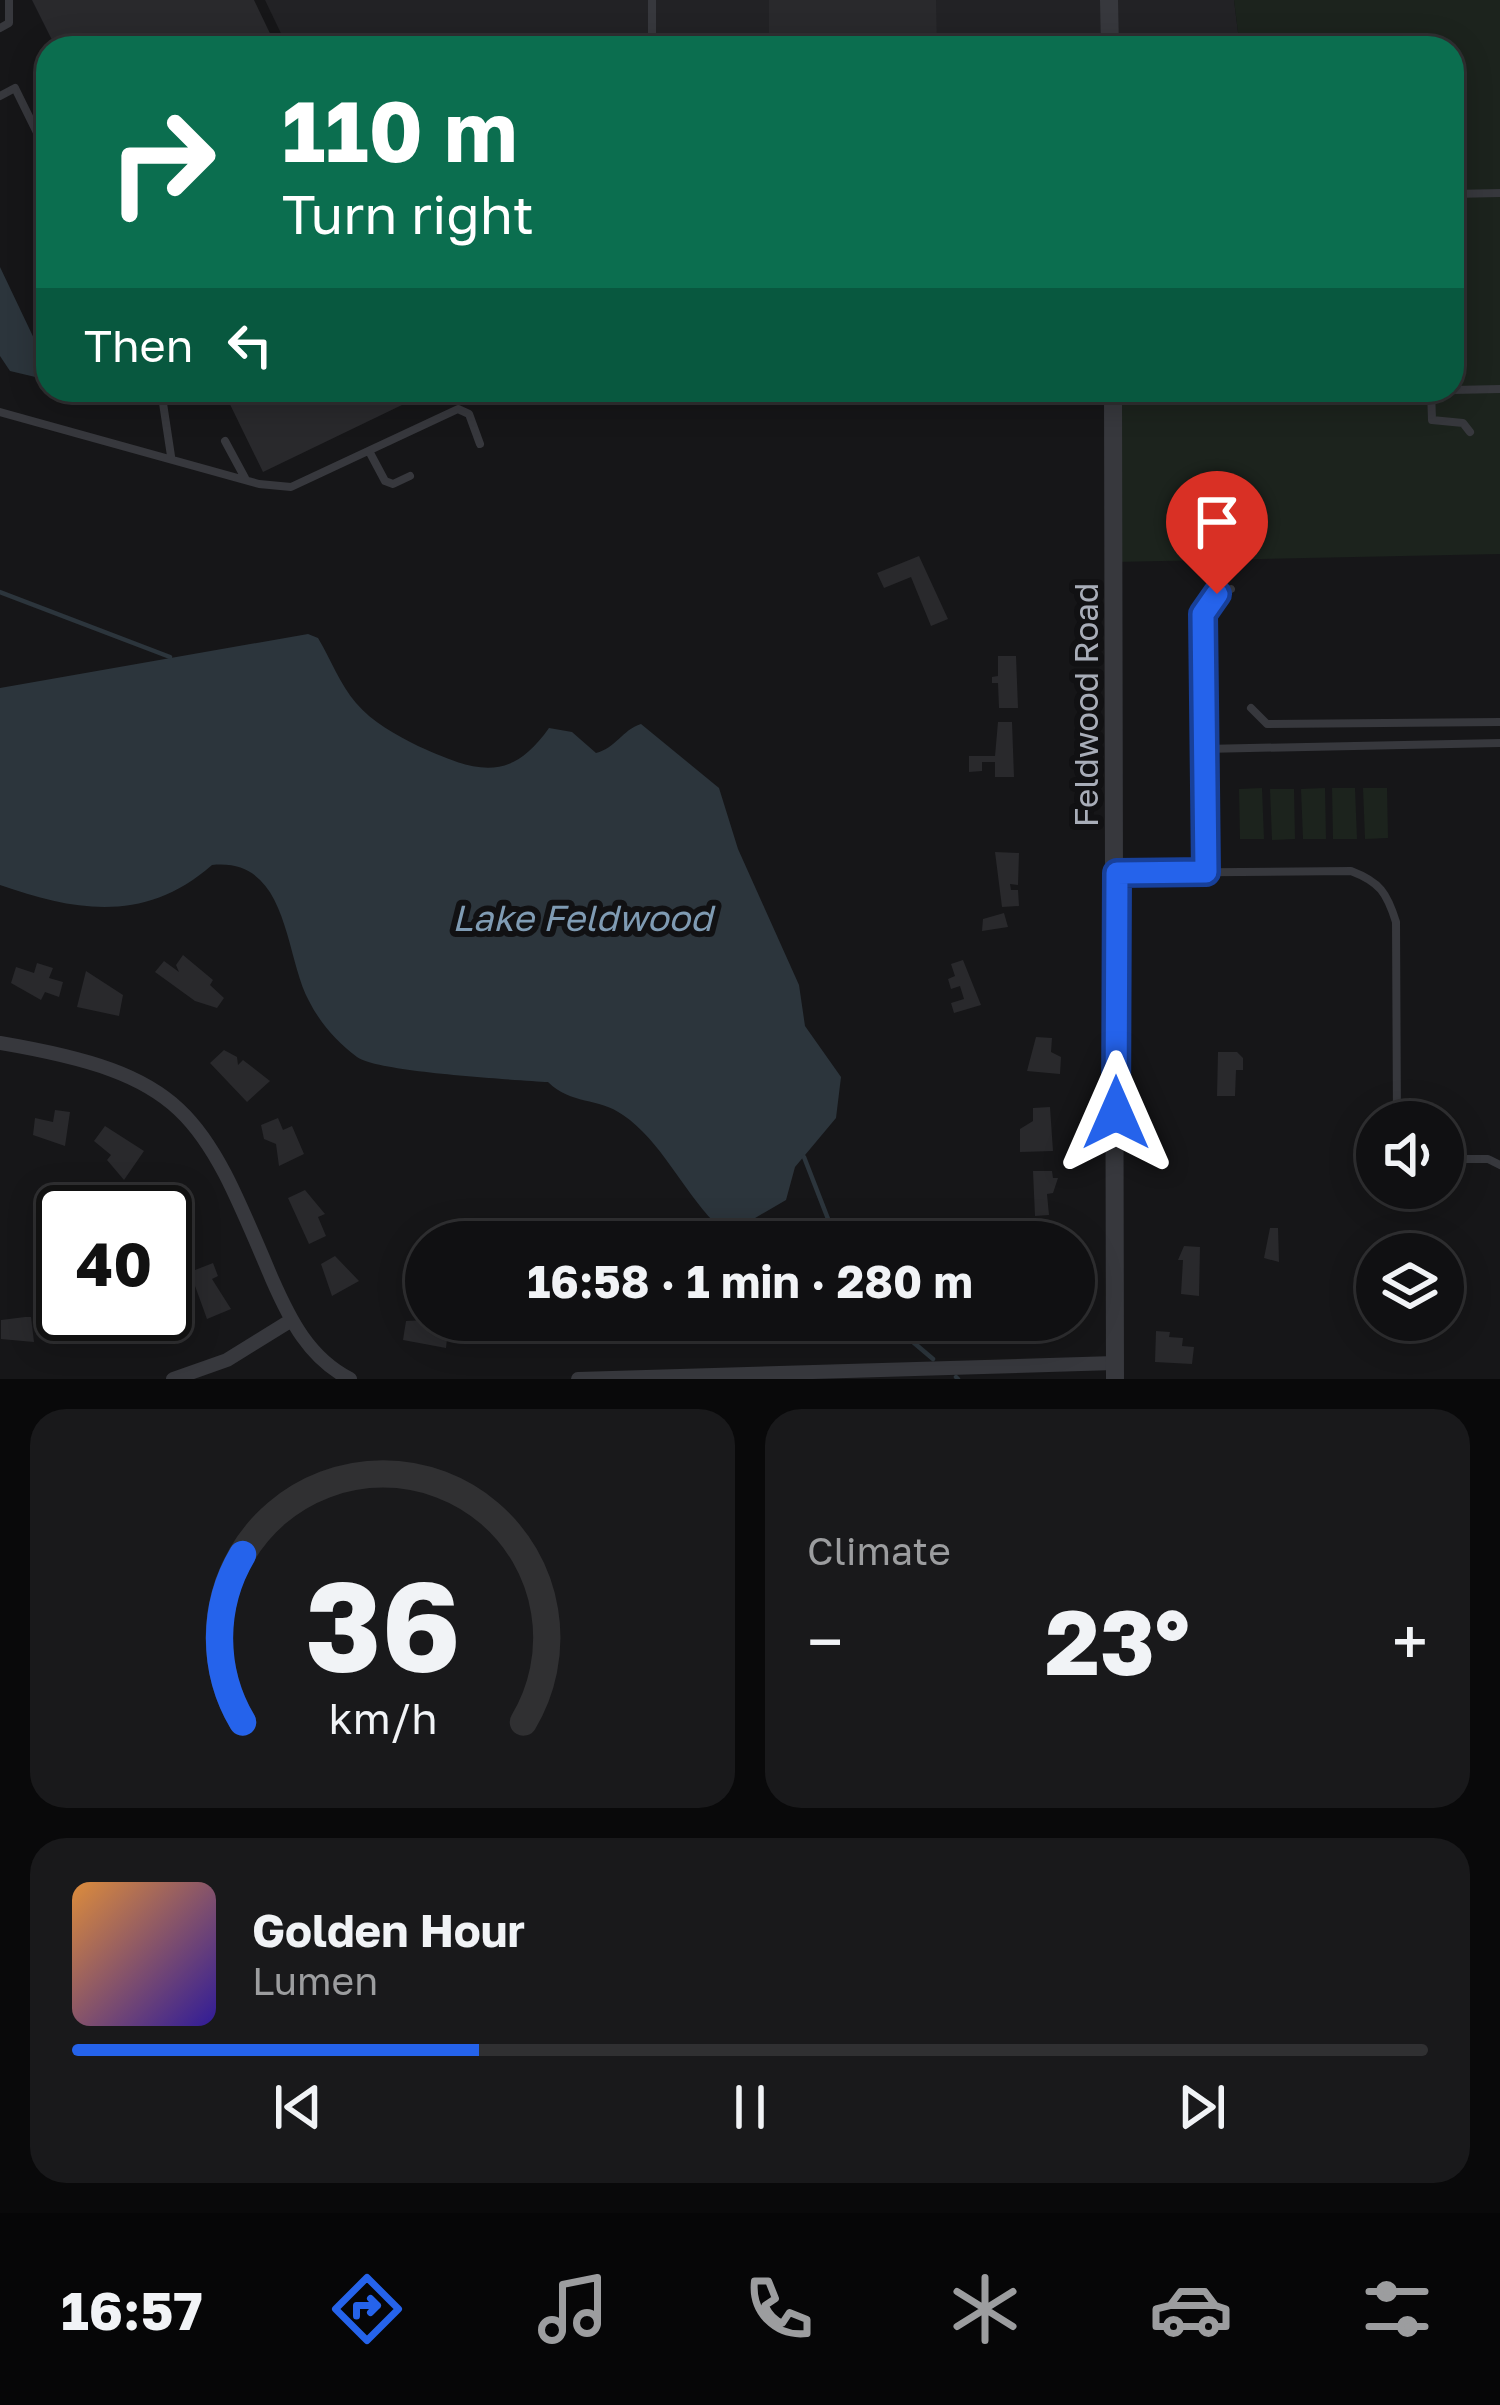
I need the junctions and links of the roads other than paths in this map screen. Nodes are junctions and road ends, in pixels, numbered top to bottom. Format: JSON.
{"nodes":[{"id":1,"x":9,"y":0,"type":"edge"},
{"id":2,"x":652,"y":0,"type":"edge"},
{"id":3,"x":1109,"y":0,"type":"edge"},
{"id":4,"x":0,"y":28,"type":"edge"},
{"id":5,"x":652,"y":36,"type":"edge"},
{"id":6,"x":1110,"y":36,"type":"edge"},
{"id":7,"x":0,"y":96,"type":"edge"},
{"id":8,"x":36,"y":131,"type":"edge"},
{"id":9,"x":1500,"y":193,"type":"edge"},
{"id":10,"x":1464,"y":194,"type":"edge"},
{"id":11,"x":1500,"y":389,"type":"edge"},
{"id":12,"x":1464,"y":390,"type":"edge"},
{"id":13,"x":162,"y":402,"type":"edge"},
{"id":14,"x":1113,"y":402,"type":"edge"},
{"id":15,"x":1431,"y":402,"type":"edge"},
{"id":16,"x":0,"y":412,"type":"edge"},
{"id":17,"x":1470,"y":432,"type":"dead end"},
{"id":18,"x":225,"y":441,"type":"dead end"},
{"id":19,"x":480,"y":444,"type":"dead end"},
{"id":20,"x":369,"y":451,"type":"junction"},
{"id":21,"x":171,"y":456,"type":"junction"},
{"id":22,"x":410,"y":476,"type":"dead end"},
{"id":23,"x":245,"y":479,"type":"junction"},
{"id":24,"x":1231,"y":589,"type":"dead end"},
{"id":25,"x":1251,"y":708,"type":"dead end"},
{"id":26,"x":1500,"y":722,"type":"edge"},
{"id":27,"x":1500,"y":743,"type":"edge"},
{"id":28,"x":1204,"y":749,"type":"junction"},
{"id":29,"x":1206,"y":872,"type":"junction"},
{"id":30,"x":1117,"y":873,"type":"junction"},
{"id":31,"x":0,"y":1043,"type":"edge"},
{"id":32,"x":1397,"y":1101,"type":"edge"},
{"id":33,"x":1464,"y":1159,"type":"edge"},
{"id":34,"x":1500,"y":1165,"type":"edge"},
{"id":35,"x":290,"y":1321,"type":"junction"},
{"id":36,"x":1115,"y":1371,"type":"edge"},
{"id":37,"x":173,"y":1379,"type":"edge"},
{"id":38,"x":350,"y":1379,"type":"edge"},
{"id":39,"x":578,"y":1379,"type":"edge"}],
"edges":[{"from":1,"to":4,"type":"lane"},
{"from":2,"to":5,"type":"lane"},
{"from":3,"to":6,"type":"street"},
{"from":7,"to":8,"type":"lane"},
{"from":9,"to":10,"type":"lane"},
{"from":11,"to":12,"type":"lane"},
{"from":13,"to":21,"type":"lane"},
{"from":14,"to":30,"type":"street","name":"Feldwood Road"},
{"from":15,"to":17,"type":"lane"},
{"from":16,"to":21,"type":"lane"},
{"from":18,"to":23,"type":"lane"},
{"from":19,"to":20,"type":"lane"},
{"from":20,"to":22,"type":"lane"},
{"from":20,"to":23,"type":"lane"},
{"from":21,"to":23,"type":"lane"},
{"from":24,"to":28,"type":"lane"},
{"from":25,"to":26,"type":"lane"},
{"from":27,"to":28,"type":"lane"},
{"from":28,"to":29,"type":"lane"},
{"from":29,"to":30,"type":"lane"},
{"from":29,"to":32,"type":"lane"},
{"from":30,"to":36,"type":"street","name":"Feldwood Road"},
{"from":31,"to":35,"type":"street"},
{"from":33,"to":34,"type":"lane"},
{"from":35,"to":37,"type":"street"},
{"from":35,"to":38,"type":"street"},
{"from":36,"to":39,"type":"street"}]}
